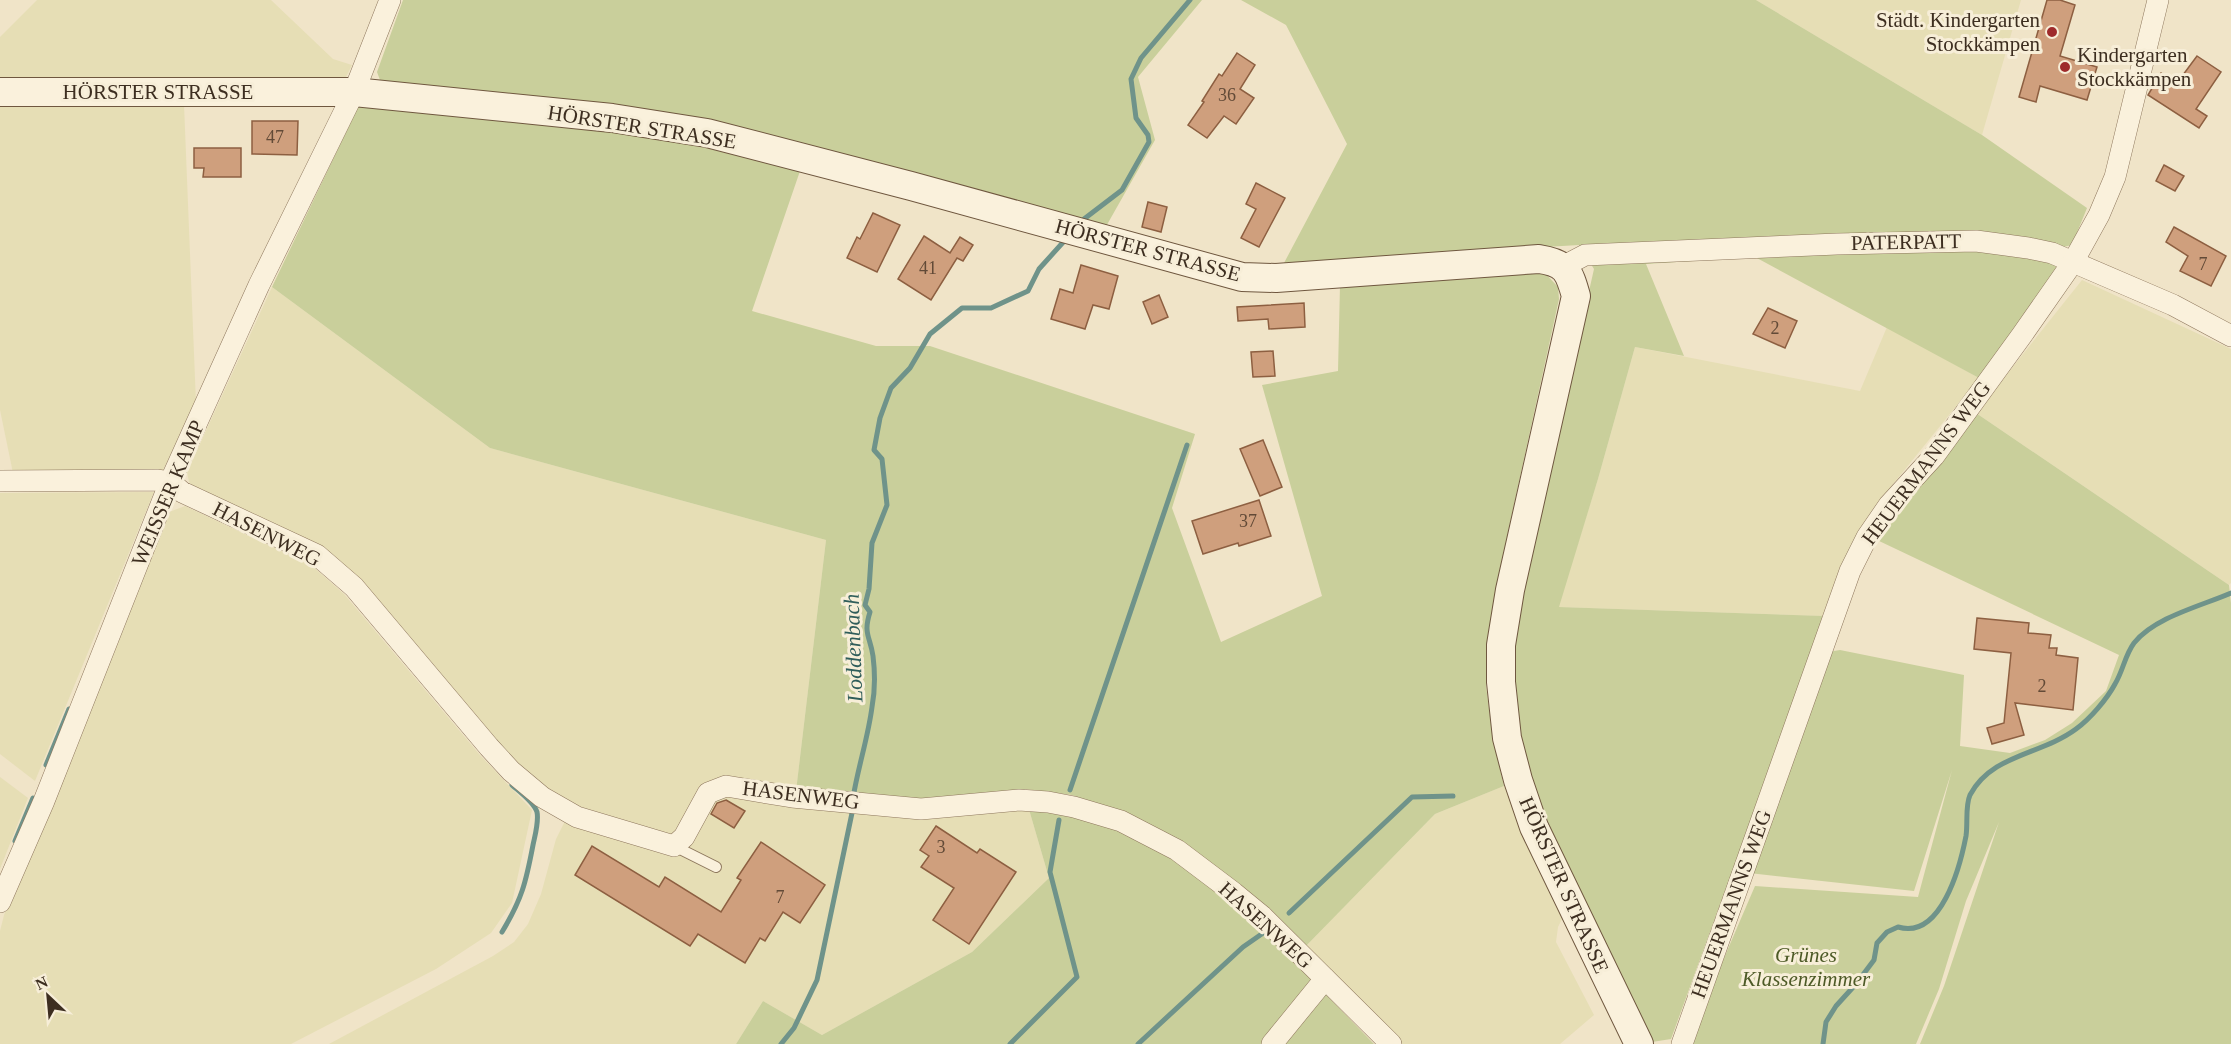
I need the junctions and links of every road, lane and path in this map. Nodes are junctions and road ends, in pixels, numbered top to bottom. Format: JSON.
{"nodes":[{"id":1,"x":390,"y":0,"type":"edge"},
{"id":2,"x":2158,"y":0,"type":"edge"},
{"id":3,"x":0,"y":92,"type":"edge"},
{"id":4,"x":354,"y":92,"type":"junction"},
{"id":5,"x":2073,"y":262,"type":"junction"},
{"id":6,"x":1564,"y":266,"type":"junction"},
{"id":7,"x":2231,"y":336,"type":"edge"},
{"id":8,"x":0,"y":481,"type":"edge"},
{"id":9,"x":170,"y":482,"type":"junction"},
{"id":10,"x":674,"y":846,"type":"junction"},
{"id":11,"x":716,"y":867,"type":"dead end"},
{"id":12,"x":0,"y":902,"type":"edge"},
{"id":13,"x":1325,"y":979,"type":"junction"},
{"id":14,"x":1272,"y":1044,"type":"edge"},
{"id":15,"x":1391,"y":1044,"type":"edge"},
{"id":16,"x":1639,"y":1044,"type":"edge"},
{"id":17,"x":1682,"y":1044,"type":"edge"}],
"edges":[{"from":1,"to":4,"type":"street","name":"WEISSER KAMP"},
{"from":2,"to":5,"type":"street","name":"HEUERMANNS WEG"},
{"from":3,"to":4,"type":"street","name":"HÖRSTER STRASSE"},
{"from":4,"to":6,"type":"street","name":"HÖRSTER STRASSE"},
{"from":4,"to":9,"type":"street","name":"WEISSER KAMP"},
{"from":5,"to":6,"type":"street","name":"PATERPATT"},
{"from":5,"to":7,"type":"street","name":"PATERPATT"},
{"from":5,"to":17,"type":"street","name":"HEUERMANNS WEG"},
{"from":6,"to":16,"type":"street","name":"HÖRSTER STRASSE"},
{"from":8,"to":9,"type":"street","name":"HASENWEG"},
{"from":9,"to":10,"type":"street","name":"HASENWEG"},
{"from":9,"to":12,"type":"street","name":"WEISSER KAMP"},
{"from":10,"to":11,"type":"lane"},
{"from":10,"to":13,"type":"street","name":"HASENWEG"},
{"from":13,"to":14,"type":"street"},
{"from":13,"to":15,"type":"street","name":"HASENWEG"}]}
